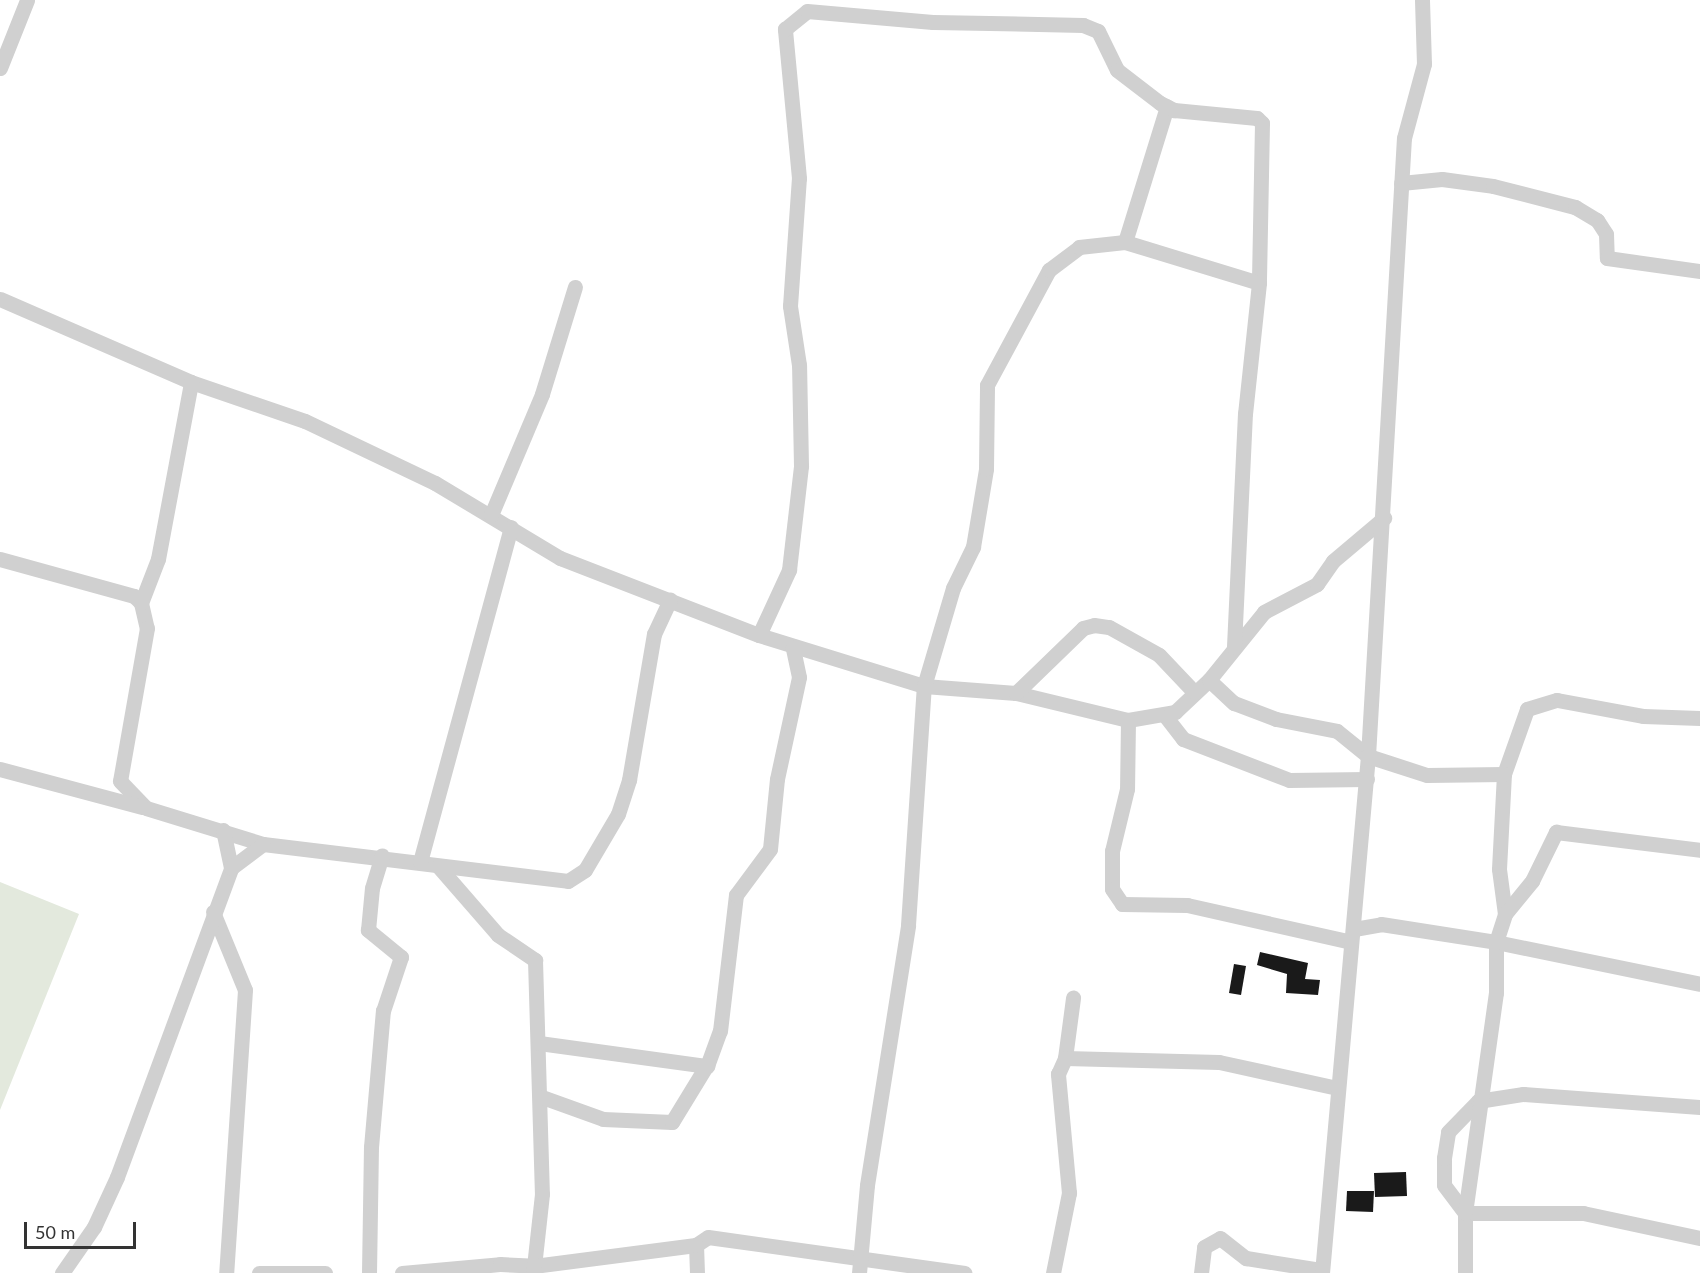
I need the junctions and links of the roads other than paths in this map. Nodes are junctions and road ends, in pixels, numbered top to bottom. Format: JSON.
{"nodes":[{"id":1,"x":27,"y":0,"type":"edge"},
{"id":2,"x":1422,"y":0,"type":"edge"},
{"id":3,"x":857,"y":8,"type":"edge"},
{"id":4,"x":0,"y":68,"type":"edge"},
{"id":5,"x":1167,"y":106,"type":"junction"},
{"id":6,"x":1401,"y":183,"type":"junction"},
{"id":7,"x":1125,"y":242,"type":"junction"},
{"id":8,"x":1700,"y":271,"type":"edge"},
{"id":9,"x":1259,"y":283,"type":"junction"},
{"id":10,"x":576,"y":287,"type":"dead end"},
{"id":11,"x":0,"y":299,"type":"edge"},
{"id":12,"x":191,"y":382,"type":"junction"},
{"id":13,"x":491,"y":514,"type":"junction"},
{"id":14,"x":1384,"y":518,"type":"junction"},
{"id":15,"x":511,"y":527,"type":"junction"},
{"id":16,"x":0,"y":559,"type":"edge"},
{"id":17,"x":670,"y":600,"type":"junction"},
{"id":18,"x":141,"y":603,"type":"junction"},
{"id":19,"x":759,"y":635,"type":"junction"},
{"id":20,"x":1234,"y":647,"type":"junction"},
{"id":21,"x":793,"y":648,"type":"junction"},
{"id":22,"x":1209,"y":680,"type":"junction"},
{"id":23,"x":924,"y":686,"type":"junction"},
{"id":24,"x":1016,"y":693,"type":"junction"},
{"id":25,"x":1195,"y":693,"type":"junction"},
{"id":26,"x":1166,"y":717,"type":"junction"},
{"id":27,"x":1700,"y":718,"type":"edge"},
{"id":28,"x":1128,"y":720,"type":"junction"},
{"id":29,"x":1368,"y":756,"type":"junction"},
{"id":30,"x":0,"y":769,"type":"edge"},
{"id":31,"x":1504,"y":774,"type":"junction"},
{"id":32,"x":1367,"y":779,"type":"junction"},
{"id":33,"x":146,"y":808,"type":"junction"},
{"id":34,"x":223,"y":830,"type":"junction"},
{"id":35,"x":263,"y":844,"type":"junction"},
{"id":36,"x":1700,"y":850,"type":"edge"},
{"id":37,"x":382,"y":856,"type":"junction"},
{"id":38,"x":420,"y":862,"type":"junction"},
{"id":39,"x":438,"y":866,"type":"junction"},
{"id":40,"x":231,"y":868,"type":"junction"},
{"id":41,"x":213,"y":912,"type":"junction"},
{"id":42,"x":1505,"y":914,"type":"junction"},
{"id":43,"x":1353,"y":936,"type":"junction"},
{"id":44,"x":1496,"y":942,"type":"junction"},
{"id":45,"x":1700,"y":984,"type":"edge"},
{"id":46,"x":1073,"y":998,"type":"dead end"},
{"id":47,"x":539,"y":1043,"type":"junction"},
{"id":48,"x":1065,"y":1058,"type":"junction"},
{"id":49,"x":705,"y":1068,"type":"junction"},
{"id":50,"x":1337,"y":1088,"type":"junction"},
{"id":51,"x":542,"y":1097,"type":"junction"},
{"id":52,"x":1478,"y":1101,"type":"junction"},
{"id":53,"x":1700,"y":1107,"type":"edge"},
{"id":54,"x":1466,"y":1213,"type":"junction"},
{"id":55,"x":1700,"y":1238,"type":"edge"},
{"id":56,"x":696,"y":1245,"type":"junction"},
{"id":57,"x":859,"y":1267,"type":"edge"},
{"id":58,"x":533,"y":1269,"type":"edge"},
{"id":59,"x":1322,"y":1271,"type":"edge"},
{"id":60,"x":62,"y":1273,"type":"edge"},
{"id":61,"x":226,"y":1273,"type":"edge"},
{"id":62,"x":259,"y":1273,"type":"edge"},
{"id":63,"x":325,"y":1273,"type":"edge"},
{"id":64,"x":369,"y":1273,"type":"edge"},
{"id":65,"x":402,"y":1273,"type":"edge"},
{"id":66,"x":697,"y":1273,"type":"edge"},
{"id":67,"x":964,"y":1273,"type":"edge"},
{"id":68,"x":1053,"y":1273,"type":"edge"},
{"id":69,"x":1201,"y":1273,"type":"edge"},
{"id":70,"x":1466,"y":1273,"type":"edge"}],
"edges":[{"from":1,"to":4,"type":"street"},
{"from":2,"to":6,"type":"street"},
{"from":3,"to":5,"type":"street"},
{"from":3,"to":19,"type":"street"},
{"from":5,"to":7,"type":"street"},
{"from":5,"to":9,"type":"street"},
{"from":6,"to":8,"type":"street"},
{"from":6,"to":14,"type":"street"},
{"from":7,"to":9,"type":"street"},
{"from":7,"to":23,"type":"street"},
{"from":9,"to":20,"type":"street"},
{"from":10,"to":13,"type":"street"},
{"from":11,"to":12,"type":"street"},
{"from":12,"to":13,"type":"street"},
{"from":12,"to":18,"type":"street"},
{"from":13,"to":15,"type":"street"},
{"from":14,"to":20,"type":"street"},
{"from":14,"to":29,"type":"street"},
{"from":15,"to":17,"type":"street"},
{"from":15,"to":38,"type":"street"},
{"from":16,"to":18,"type":"street"},
{"from":17,"to":19,"type":"street"},
{"from":17,"to":39,"type":"street"},
{"from":18,"to":33,"type":"street"},
{"from":19,"to":21,"type":"street"},
{"from":20,"to":22,"type":"street"},
{"from":21,"to":23,"type":"street"},
{"from":21,"to":49,"type":"street"},
{"from":22,"to":25,"type":"street"},
{"from":22,"to":29,"type":"street"},
{"from":23,"to":24,"type":"street"},
{"from":23,"to":57,"type":"street"},
{"from":24,"to":25,"type":"street"},
{"from":24,"to":28,"type":"street"},
{"from":25,"to":26,"type":"street"},
{"from":26,"to":28,"type":"street"},
{"from":26,"to":32,"type":"street"},
{"from":27,"to":31,"type":"street"},
{"from":28,"to":43,"type":"street"},
{"from":29,"to":31,"type":"street"},
{"from":29,"to":32,"type":"street"},
{"from":30,"to":33,"type":"street"},
{"from":31,"to":42,"type":"street"},
{"from":32,"to":43,"type":"street"},
{"from":33,"to":34,"type":"street"},
{"from":34,"to":35,"type":"street"},
{"from":34,"to":40,"type":"street"},
{"from":35,"to":37,"type":"street"},
{"from":35,"to":40,"type":"street"},
{"from":36,"to":42,"type":"street"},
{"from":37,"to":38,"type":"street"},
{"from":37,"to":64,"type":"street"},
{"from":38,"to":39,"type":"street"},
{"from":39,"to":47,"type":"street"},
{"from":40,"to":41,"type":"street"},
{"from":41,"to":60,"type":"street"},
{"from":41,"to":61,"type":"street"},
{"from":42,"to":44,"type":"street"},
{"from":43,"to":44,"type":"street"},
{"from":43,"to":50,"type":"street"},
{"from":44,"to":45,"type":"street"},
{"from":44,"to":52,"type":"street"},
{"from":46,"to":48,"type":"street"},
{"from":47,"to":49,"type":"street"},
{"from":47,"to":51,"type":"street"},
{"from":48,"to":50,"type":"street"},
{"from":48,"to":68,"type":"street"},
{"from":49,"to":51,"type":"street"},
{"from":50,"to":59,"type":"street"},
{"from":51,"to":58,"type":"street"},
{"from":52,"to":53,"type":"street"},
{"from":52,"to":54,"type":"street"},
{"from":52,"to":54,"type":"street"},
{"from":54,"to":55,"type":"street"},
{"from":54,"to":70,"type":"street"},
{"from":56,"to":57,"type":"street"},
{"from":56,"to":58,"type":"street"},
{"from":56,"to":66,"type":"street"},
{"from":57,"to":67,"type":"street"},
{"from":58,"to":65,"type":"street"},
{"from":59,"to":69,"type":"street"},
{"from":62,"to":63,"type":"street"}]}
